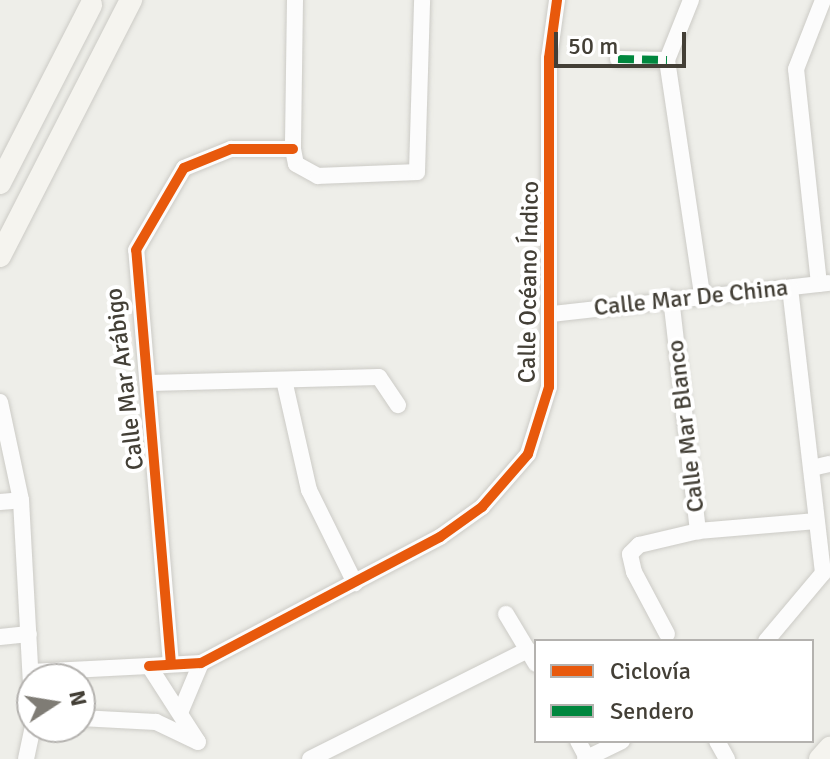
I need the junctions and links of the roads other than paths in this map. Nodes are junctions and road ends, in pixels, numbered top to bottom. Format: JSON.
{"nodes":[{"id":1,"x":131,"y":0,"type":"edge"},
{"id":2,"x":295,"y":0,"type":"edge"},
{"id":3,"x":422,"y":0,"type":"edge"},
{"id":4,"x":557,"y":0,"type":"edge"},
{"id":5,"x":691,"y":0,"type":"edge"},
{"id":6,"x":823,"y":0,"type":"edge"},
{"id":7,"x":90,"y":2,"type":"edge"},
{"id":8,"x":116,"y":21,"type":"junction"},
{"id":9,"x":618,"y":59,"type":"dead end"},
{"id":10,"x":667,"y":60,"type":"junction"},
{"id":11,"x":293,"y":149,"type":"junction"},
{"id":12,"x":0,"y":183,"type":"edge"},
{"id":13,"x":0,"y":256,"type":"edge"},
{"id":14,"x":824,"y":284,"type":"edge"},
{"id":15,"x":790,"y":288,"type":"junction"},
{"id":16,"x":702,"y":294,"type":"junction"},
{"id":17,"x":671,"y":298,"type":"junction"},
{"id":18,"x":552,"y":314,"type":"junction"},
{"id":19,"x":284,"y":380,"type":"junction"},
{"id":20,"x":150,"y":383,"type":"junction"},
{"id":21,"x":0,"y":402,"type":"edge"},
{"id":22,"x":398,"y":405,"type":"dead end"},
{"id":23,"x":830,"y":464,"type":"edge"},
{"id":24,"x":812,"y":468,"type":"junction"},
{"id":25,"x":21,"y":500,"type":"junction"},
{"id":26,"x":0,"y":502,"type":"edge"},
{"id":27,"x":817,"y":521,"type":"junction"},
{"id":28,"x":698,"y":531,"type":"junction"},
{"id":29,"x":355,"y":583,"type":"junction"},
{"id":30,"x":506,"y":614,"type":"dead end"},
{"id":31,"x":29,"y":634,"type":"junction"},
{"id":32,"x":667,"y":634,"type":"dead end"},
{"id":33,"x":0,"y":637,"type":"edge"},
{"id":34,"x":768,"y":639,"type":"edge"},
{"id":35,"x":532,"y":657,"type":"edge"},
{"id":36,"x":31,"y":663,"type":"edge"},
{"id":37,"x":201,"y":663,"type":"junction"},
{"id":38,"x":171,"y":664,"type":"junction"},
{"id":39,"x":149,"y":666,"type":"junction"},
{"id":40,"x":96,"y":669,"type":"edge"},
{"id":41,"x":183,"y":709,"type":"junction"},
{"id":42,"x":96,"y":716,"type":"edge"},
{"id":43,"x":170,"y":727,"type":"junction"},
{"id":44,"x":198,"y":742,"type":"junction"},
{"id":45,"x":618,"y":743,"type":"edge"},
{"id":46,"x":830,"y":748,"type":"edge"},
{"id":47,"x":586,"y":758,"type":"edge"},
{"id":48,"x":207,"y":759,"type":"edge"},
{"id":49,"x":310,"y":759,"type":"edge"},
{"id":50,"x":820,"y":759,"type":"edge"}],
"edges":[{"from":1,"to":8,"type":"street"},
{"from":2,"to":11,"type":"street"},
{"from":3,"to":11,"type":"street"},
{"from":4,"to":18,"type":"street","name":"Calle Océano Índico"},
{"from":5,"to":10,"type":"street"},
{"from":6,"to":14,"type":"street"},
{"from":7,"to":8,"type":"street"},
{"from":7,"to":12,"type":"street"},
{"from":8,"to":13,"type":"street"},
{"from":9,"to":10,"type":"street"},
{"from":10,"to":16,"type":"street"},
{"from":11,"to":20,"type":"street","name":"Calle Mar Arábigo"},
{"from":14,"to":15,"type":"street","name":"Calle Mar De China"},
{"from":15,"to":16,"type":"street","name":"Calle Mar De China"},
{"from":15,"to":24,"type":"street"},
{"from":16,"to":17,"type":"street","name":"Calle Mar De China"},
{"from":17,"to":18,"type":"street","name":"Calle Mar De China"},
{"from":17,"to":28,"type":"street","name":"Calle Mar Blanco"},
{"from":18,"to":29,"type":"street","name":"Calle Océano Índico"},
{"from":19,"to":20,"type":"street"},
{"from":19,"to":22,"type":"street"},
{"from":19,"to":29,"type":"street"},
{"from":20,"to":38,"type":"street","name":"Calle Mar Arábigo"},
{"from":21,"to":25,"type":"street"},
{"from":23,"to":24,"type":"street"},
{"from":24,"to":27,"type":"street"},
{"from":25,"to":26,"type":"street"},
{"from":25,"to":31,"type":"street"},
{"from":27,"to":28,"type":"street","name":"Calle Mar Blanco"},
{"from":27,"to":34,"type":"street"},
{"from":28,"to":32,"type":"street"},
{"from":29,"to":37,"type":"street","name":"Calle Océano Índico"},
{"from":30,"to":35,"type":"street"},
{"from":31,"to":33,"type":"street"},
{"from":31,"to":36,"type":"street"},
{"from":35,"to":49,"type":"street"},
{"from":37,"to":38,"type":"street","name":"Calle Océano Índico"},
{"from":37,"to":41,"type":"street"},
{"from":38,"to":39,"type":"street","name":"Calle Océano Índico"},
{"from":39,"to":40,"type":"street","name":"Calle Océano Índico"},
{"from":39,"to":41,"type":"street"},
{"from":41,"to":43,"type":"street"},
{"from":41,"to":44,"type":"street"},
{"from":42,"to":43,"type":"street"},
{"from":43,"to":44,"type":"street"},
{"from":44,"to":48,"type":"street"},
{"from":45,"to":47,"type":"street"},
{"from":46,"to":50,"type":"street"}]}
